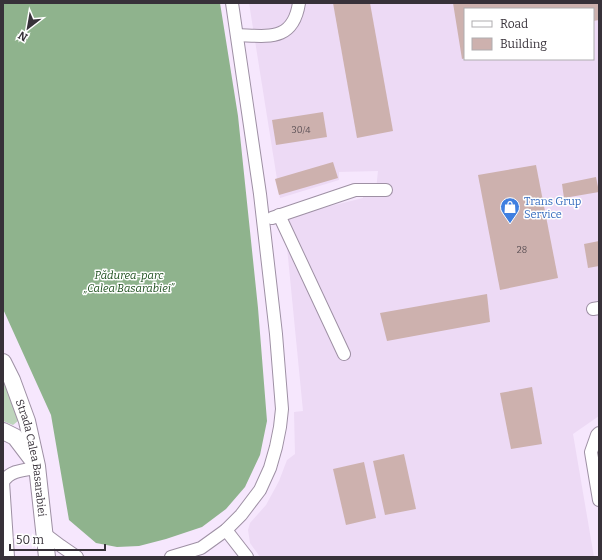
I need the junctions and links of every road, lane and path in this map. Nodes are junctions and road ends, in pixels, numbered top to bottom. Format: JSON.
{"nodes":[{"id":1,"x":232,"y":3,"type":"edge"},
{"id":2,"x":299,"y":3,"type":"edge"},
{"id":3,"x":237,"y":35,"type":"junction"},
{"id":4,"x":386,"y":190,"type":"dead end"},
{"id":5,"x":279,"y":215,"type":"junction"},
{"id":6,"x":264,"y":220,"type":"junction"},
{"id":7,"x":344,"y":354,"type":"dead end"},
{"id":8,"x":3,"y":362,"type":"edge"},
{"id":9,"x":3,"y":431,"type":"edge"},
{"id":10,"x":599,"y":433,"type":"edge"},
{"id":11,"x":37,"y":467,"type":"junction"},
{"id":12,"x":599,"y":500,"type":"edge"},
{"id":13,"x":226,"y":530,"type":"junction"},
{"id":14,"x":45,"y":534,"type":"junction"},
{"id":15,"x":8,"y":557,"type":"edge"},
{"id":16,"x":47,"y":557,"type":"edge"},
{"id":17,"x":77,"y":557,"type":"edge"},
{"id":18,"x":171,"y":557,"type":"edge"},
{"id":19,"x":247,"y":557,"type":"edge"}],
"edges":[{"from":1,"to":3,"type":"street"},
{"from":2,"to":3,"type":"street"},
{"from":3,"to":6,"type":"street"},
{"from":4,"to":5,"type":"street"},
{"from":5,"to":6,"type":"street"},
{"from":5,"to":7,"type":"street"},
{"from":6,"to":13,"type":"street"},
{"from":8,"to":11,"type":"main road","name":"Strada Calea Basarabiei"},
{"from":9,"to":11,"type":"main road"},
{"from":10,"to":12,"type":"street"},
{"from":11,"to":14,"type":"main road","name":"Strada Calea Basarabiei"},
{"from":11,"to":15,"type":"street"},
{"from":13,"to":18,"type":"street"},
{"from":13,"to":19,"type":"street"},
{"from":14,"to":16,"type":"main road","name":"Strada Calea Basarabiei"},
{"from":14,"to":17,"type":"street"}]}
